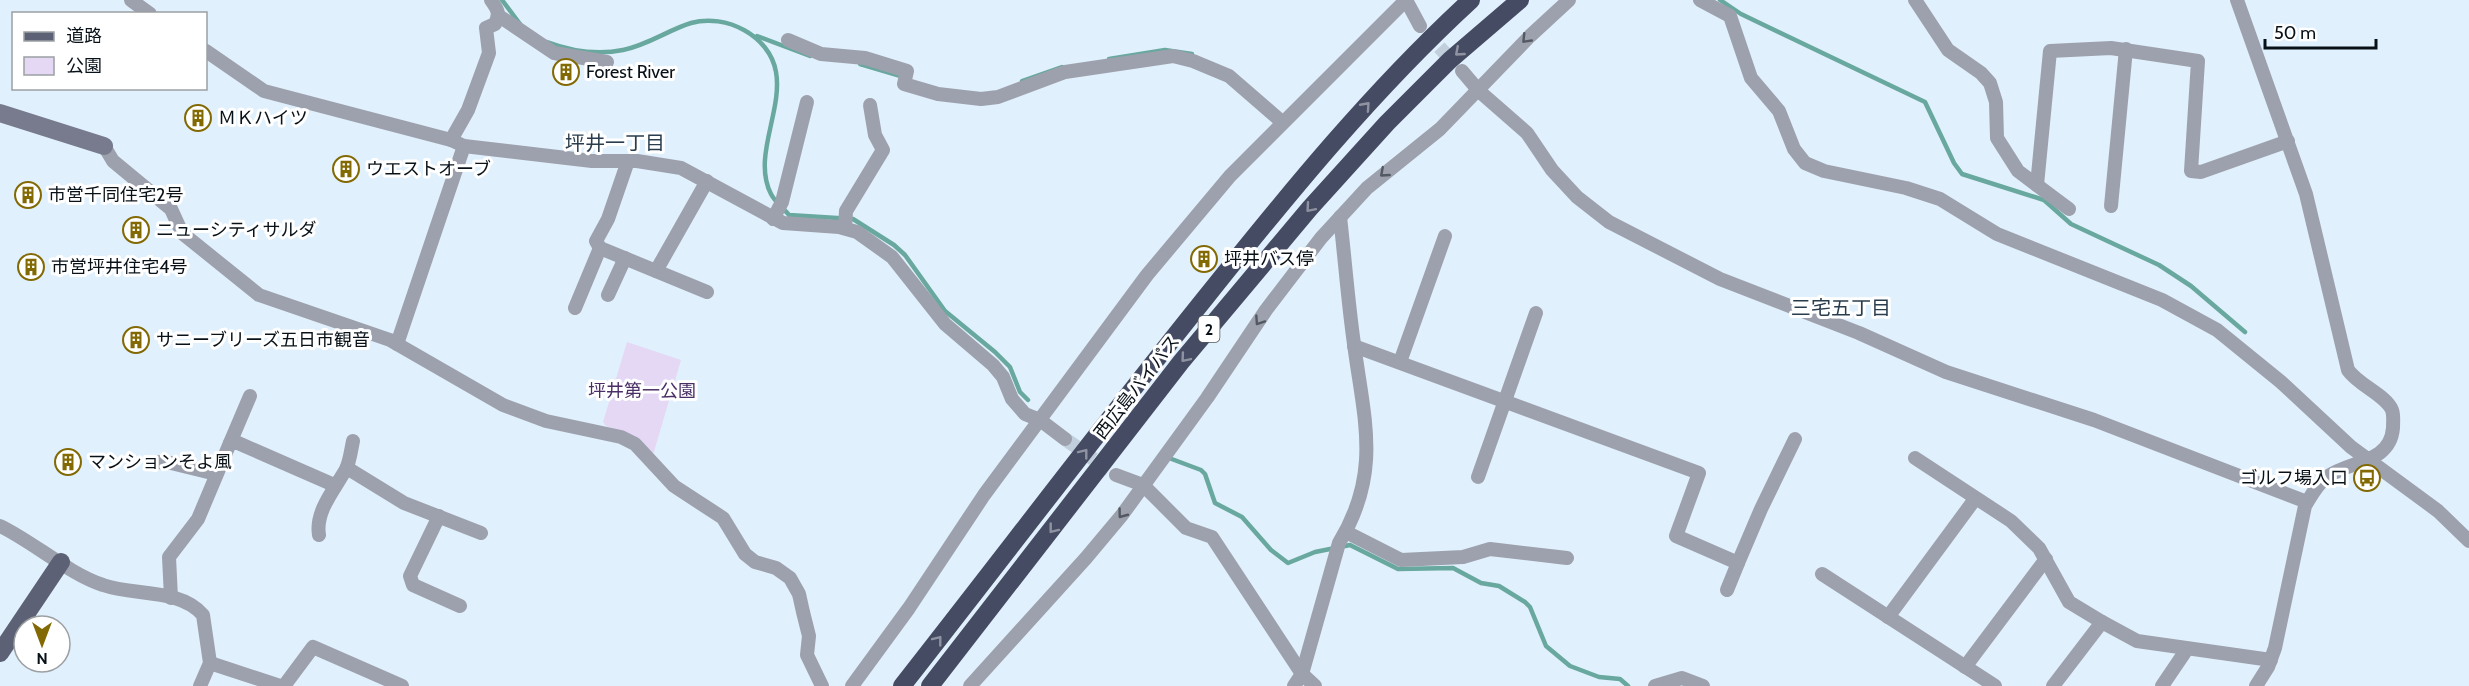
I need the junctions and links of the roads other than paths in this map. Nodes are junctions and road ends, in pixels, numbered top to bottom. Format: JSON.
{"nodes":[{"id":1,"x":131,"y":0,"type":"edge"},
{"id":2,"x":492,"y":0,"type":"edge"},
{"id":3,"x":1406,"y":0,"type":"edge"},
{"id":4,"x":1471,"y":0,"type":"edge"},
{"id":5,"x":1520,"y":0,"type":"edge"},
{"id":6,"x":1569,"y":0,"type":"edge"},
{"id":7,"x":1700,"y":0,"type":"edge"},
{"id":8,"x":1915,"y":0,"type":"edge"},
{"id":9,"x":2237,"y":0,"type":"edge"},
{"id":10,"x":147,"y":12,"type":"edge"},
{"id":11,"x":499,"y":16,"type":"junction"},
{"id":12,"x":1420,"y":26,"type":"tunnel mouth"},
{"id":13,"x":788,"y":40,"type":"dead end"},
{"id":14,"x":2126,"y":50,"type":"junction"},
{"id":15,"x":207,"y":52,"type":"edge"},
{"id":16,"x":607,"y":62,"type":"dead end"},
{"id":17,"x":1462,"y":71,"type":"tunnel mouth"},
{"id":18,"x":1479,"y":91,"type":"junction"},
{"id":19,"x":807,"y":102,"type":"dead end"},
{"id":20,"x":870,"y":105,"type":"dead end"},
{"id":21,"x":0,"y":113,"type":"edge"},
{"id":22,"x":1282,"y":122,"type":"junction"},
{"id":23,"x":2288,"y":141,"type":"junction"},
{"id":24,"x":458,"y":143,"type":"junction"},
{"id":25,"x":104,"y":146,"type":"joint"},
{"id":26,"x":628,"y":161,"type":"junction"},
{"id":27,"x":708,"y":181,"type":"junction"},
{"id":28,"x":2037,"y":185,"type":"junction"},
{"id":29,"x":2111,"y":206,"type":"dead end"},
{"id":30,"x":2069,"y":209,"type":"dead end"},
{"id":31,"x":777,"y":212,"type":"junction"},
{"id":32,"x":1340,"y":217,"type":"junction"},
{"id":33,"x":845,"y":227,"type":"junction"},
{"id":34,"x":1445,"y":236,"type":"dead end"},
{"id":35,"x":600,"y":248,"type":"junction"},
{"id":36,"x":625,"y":258,"type":"junction"},
{"id":37,"x":656,"y":271,"type":"junction"},
{"id":38,"x":707,"y":292,"type":"dead end"},
{"id":39,"x":608,"y":295,"type":"dead end"},
{"id":40,"x":575,"y":308,"type":"dead end"},
{"id":41,"x":1536,"y":313,"type":"dead end"},
{"id":42,"x":397,"y":344,"type":"junction"},
{"id":43,"x":1354,"y":345,"type":"junction"},
{"id":44,"x":1400,"y":362,"type":"junction"},
{"id":45,"x":250,"y":396,"type":"dead end"},
{"id":46,"x":1506,"y":401,"type":"junction"},
{"id":47,"x":1040,"y":420,"type":"junction"},
{"id":48,"x":1065,"y":439,"type":"tunnel mouth"},
{"id":49,"x":1795,"y":439,"type":"dead end"},
{"id":50,"x":353,"y":441,"type":"dead end"},
{"id":51,"x":230,"y":443,"type":"junction"},
{"id":52,"x":1915,"y":458,"type":"dead end"},
{"id":53,"x":2368,"y":460,"type":"junction"},
{"id":54,"x":155,"y":462,"type":"dead end"},
{"id":55,"x":347,"y":468,"type":"junction"},
{"id":56,"x":216,"y":474,"type":"junction"},
{"id":57,"x":1116,"y":475,"type":"tunnel mouth"},
{"id":58,"x":1478,"y":477,"type":"dead end"},
{"id":59,"x":334,"y":485,"type":"junction"},
{"id":60,"x":1143,"y":485,"type":"junction"},
{"id":61,"x":1975,"y":499,"type":"junction"},
{"id":62,"x":2307,"y":502,"type":"junction"},
{"id":63,"x":438,"y":516,"type":"junction"},
{"id":64,"x":0,"y":526,"type":"edge"},
{"id":65,"x":1346,"y":532,"type":"junction"},
{"id":66,"x":481,"y":533,"type":"dead end"},
{"id":67,"x":320,"y":535,"type":"dead end"},
{"id":68,"x":2469,"y":540,"type":"edge"},
{"id":69,"x":1567,"y":558,"type":"dead end"},
{"id":70,"x":2046,"y":559,"type":"junction"},
{"id":71,"x":62,"y":562,"type":"junction"},
{"id":72,"x":1738,"y":563,"type":"junction"},
{"id":73,"x":1822,"y":574,"type":"dead end"},
{"id":74,"x":1726,"y":590,"type":"dead end"},
{"id":75,"x":171,"y":598,"type":"junction"},
{"id":76,"x":460,"y":606,"type":"dead end"},
{"id":77,"x":1888,"y":617,"type":"junction"},
{"id":78,"x":2102,"y":622,"type":"junction"},
{"id":79,"x":2187,"y":649,"type":"junction"},
{"id":80,"x":0,"y":653,"type":"edge"},
{"id":81,"x":2271,"y":660,"type":"junction"},
{"id":82,"x":210,"y":663,"type":"junction"},
{"id":83,"x":1965,"y":667,"type":"junction"},
{"id":84,"x":1302,"y":674,"type":"junction"},
{"id":85,"x":200,"y":686,"type":"edge"},
{"id":86,"x":280,"y":686,"type":"edge"},
{"id":87,"x":284,"y":686,"type":"edge"},
{"id":88,"x":402,"y":686,"type":"edge"},
{"id":89,"x":822,"y":686,"type":"edge"},
{"id":90,"x":852,"y":686,"type":"edge"},
{"id":91,"x":902,"y":686,"type":"edge"},
{"id":92,"x":930,"y":686,"type":"edge"},
{"id":93,"x":970,"y":686,"type":"edge"},
{"id":94,"x":1294,"y":686,"type":"edge"},
{"id":95,"x":1315,"y":686,"type":"edge"},
{"id":96,"x":1655,"y":686,"type":"edge"},
{"id":97,"x":1703,"y":686,"type":"edge"},
{"id":98,"x":1995,"y":686,"type":"edge"},
{"id":99,"x":2054,"y":686,"type":"edge"},
{"id":100,"x":2162,"y":686,"type":"edge"},
{"id":101,"x":2256,"y":686,"type":"edge"}],
"edges":[{"from":1,"to":10,"type":"street"},
{"from":2,"to":11,"type":"street"},
{"from":3,"to":12,"type":"street"},
{"from":3,"to":22,"type":"street"},
{"from":91,"to":4,"type":"highway","name":"西広島バイパス","number":"2","one_way":true},
{"from":5,"to":92,"type":"highway","name":"西広島バイパス","number":"2","one_way":true},
{"from":6,"to":18,"type":"street","one_way":true},
{"from":7,"to":53,"type":"street"},
{"from":8,"to":28,"type":"street"},
{"from":9,"to":23,"type":"street"},
{"from":11,"to":16,"type":"street"},
{"from":11,"to":24,"type":"street"},
{"from":13,"to":22,"type":"street"},
{"from":14,"to":23,"type":"street"},
{"from":14,"to":28,"type":"street"},
{"from":14,"to":29,"type":"street"},
{"from":15,"to":24,"type":"street"},
{"from":17,"to":18,"type":"street"},
{"from":18,"to":32,"type":"street","one_way":true},
{"from":18,"to":62,"type":"street"},
{"from":19,"to":31,"type":"street"},
{"from":20,"to":33,"type":"street"},
{"from":21,"to":25,"type":"street"},
{"from":22,"to":47,"type":"street"},
{"from":23,"to":53,"type":"street"},
{"from":24,"to":26,"type":"street"},
{"from":24,"to":42,"type":"street"},
{"from":25,"to":42,"type":"street"},
{"from":26,"to":27,"type":"street"},
{"from":26,"to":35,"type":"street"},
{"from":27,"to":31,"type":"street"},
{"from":27,"to":37,"type":"street"},
{"from":28,"to":30,"type":"street"},
{"from":31,"to":33,"type":"street"},
{"from":32,"to":43,"type":"street"},
{"from":32,"to":60,"type":"street","one_way":true},
{"from":33,"to":47,"type":"street"},
{"from":34,"to":44,"type":"street"},
{"from":35,"to":36,"type":"street"},
{"from":35,"to":40,"type":"street"},
{"from":36,"to":37,"type":"street"},
{"from":36,"to":39,"type":"street"},
{"from":37,"to":38,"type":"street"},
{"from":41,"to":46,"type":"street"},
{"from":42,"to":89,"type":"street"},
{"from":43,"to":44,"type":"street"},
{"from":43,"to":65,"type":"street"},
{"from":44,"to":46,"type":"street"},
{"from":45,"to":51,"type":"street"},
{"from":46,"to":58,"type":"street"},
{"from":46,"to":72,"type":"street"},
{"from":47,"to":48,"type":"street"},
{"from":47,"to":90,"type":"street"},
{"from":49,"to":72,"type":"street"},
{"from":50,"to":55,"type":"street"},
{"from":51,"to":56,"type":"street"},
{"from":51,"to":59,"type":"street"},
{"from":52,"to":61,"type":"street"},
{"from":53,"to":62,"type":"street"},
{"from":53,"to":68,"type":"street"},
{"from":54,"to":56,"type":"street"},
{"from":55,"to":59,"type":"street"},
{"from":55,"to":63,"type":"street"},
{"from":56,"to":75,"type":"street"},
{"from":57,"to":60,"type":"street"},
{"from":59,"to":67,"type":"street"},
{"from":60,"to":84,"type":"street"},
{"from":60,"to":93,"type":"street","one_way":true},
{"from":61,"to":70,"type":"street"},
{"from":61,"to":77,"type":"street"},
{"from":62,"to":81,"type":"street"},
{"from":63,"to":66,"type":"street"},
{"from":63,"to":76,"type":"street"},
{"from":64,"to":71,"type":"street"},
{"from":65,"to":69,"type":"street"},
{"from":65,"to":84,"type":"street"},
{"from":70,"to":78,"type":"street"},
{"from":70,"to":83,"type":"street"},
{"from":71,"to":75,"type":"street"},
{"from":71,"to":80,"type":"main road"},
{"from":72,"to":74,"type":"street"},
{"from":73,"to":77,"type":"street"},
{"from":75,"to":82,"type":"street"},
{"from":77,"to":83,"type":"street"},
{"from":78,"to":79,"type":"street"},
{"from":78,"to":99,"type":"street"},
{"from":79,"to":81,"type":"street"},
{"from":79,"to":100,"type":"street"},
{"from":81,"to":101,"type":"street"},
{"from":82,"to":85,"type":"street"},
{"from":82,"to":86,"type":"street"},
{"from":83,"to":98,"type":"street"},
{"from":84,"to":94,"type":"street"},
{"from":84,"to":95,"type":"street"},
{"from":87,"to":88,"type":"street"},
{"from":96,"to":97,"type":"street"}]}
